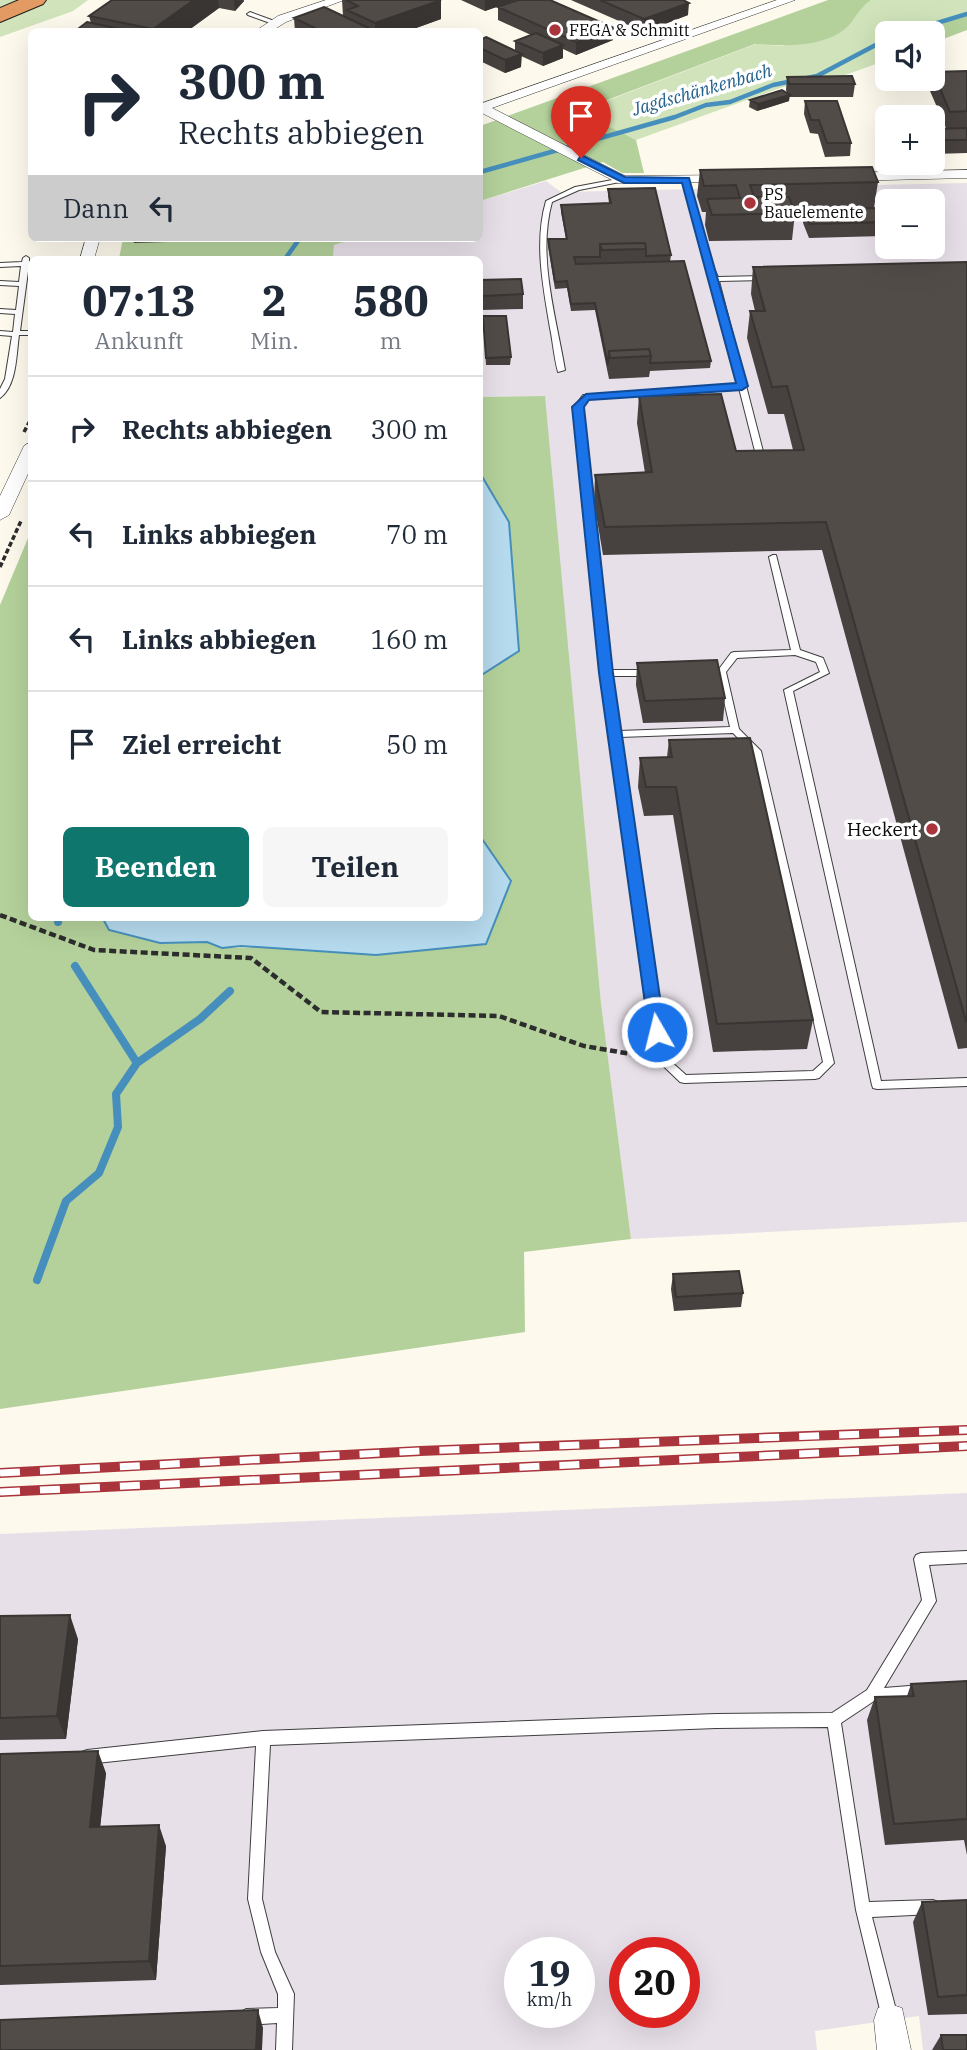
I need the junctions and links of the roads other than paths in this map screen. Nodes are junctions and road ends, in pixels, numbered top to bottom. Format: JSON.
{"nodes":[{"id":1,"x":19,"y":0,"type":"edge"},
{"id":2,"x":36,"y":0,"type":"edge"},
{"id":3,"x":338,"y":0,"type":"edge"},
{"id":4,"x":789,"y":0,"type":"edge"},
{"id":5,"x":0,"y":8,"type":"edge"},
{"id":6,"x":250,"y":14,"type":"dead end"},
{"id":7,"x":0,"y":16,"type":"edge"},
{"id":8,"x":275,"y":23,"type":"junction"},
{"id":9,"x":267,"y":28,"type":"edge"},
{"id":10,"x":483,"y":107,"type":"edge"},
{"id":11,"x":483,"y":110,"type":"edge"},
{"id":12,"x":967,"y":174,"type":"edge"},
{"id":13,"x":835,"y":177,"type":"edge"},
{"id":14,"x":740,"y":178,"type":"edge"},
{"id":15,"x":624,"y":180,"type":"junction"},
{"id":16,"x":686,"y":180,"type":"junction"},
{"id":17,"x":0,"y":265,"type":"edge"},
{"id":18,"x":771,"y":278,"type":"edge"},
{"id":19,"x":715,"y":279,"type":"junction"},
{"id":20,"x":0,"y":283,"type":"edge"},
{"id":21,"x":23,"y":284,"type":"junction"},
{"id":22,"x":0,"y":311,"type":"edge"},
{"id":23,"x":19,"y":312,"type":"junction"},
{"id":24,"x":0,"y":333,"type":"edge"},
{"id":25,"x":28,"y":333,"type":"edge"},
{"id":26,"x":16,"y":334,"type":"junction"},
{"id":27,"x":561,"y":370,"type":"dead end"},
{"id":28,"x":742,"y":386,"type":"junction"},
{"id":29,"x":0,"y":396,"type":"edge"},
{"id":30,"x":28,"y":453,"type":"edge"},
{"id":31,"x":765,"y":476,"type":"edge"},
{"id":32,"x":5,"y":490,"type":"edge"},
{"id":33,"x":0,"y":515,"type":"edge"},
{"id":34,"x":773,"y":557,"type":"dead end"},
{"id":35,"x":796,"y":652,"type":"junction"},
{"id":36,"x":696,"y":672,"type":"edge"},
{"id":37,"x":722,"y":672,"type":"junction"},
{"id":38,"x":606,"y":673,"type":"junction"},
{"id":39,"x":658,"y":673,"type":"edge"},
{"id":40,"x":735,"y":730,"type":"junction"},
{"id":41,"x":615,"y":734,"type":"junction"},
{"id":42,"x":967,"y":1082,"type":"edge"},
{"id":43,"x":967,"y":1557,"type":"edge"},
{"id":44,"x":940,"y":1692,"type":"edge"},
{"id":45,"x":872,"y":1695,"type":"junction"},
{"id":46,"x":834,"y":1720,"type":"junction"},
{"id":47,"x":263,"y":1738,"type":"junction"},
{"id":48,"x":74,"y":1757,"type":"edge"},
{"id":49,"x":954,"y":1906,"type":"edge"},
{"id":50,"x":863,"y":1910,"type":"junction"},
{"id":51,"x":285,"y":2015,"type":"junction"},
{"id":52,"x":231,"y":2017,"type":"edge"},
{"id":53,"x":892,"y":2035,"type":"edge"},
{"id":54,"x":284,"y":2050,"type":"edge"}],
"edges":[{"from":1,"to":5,"type":"highway"},
{"from":2,"to":7,"type":"highway"},
{"from":3,"to":8,"type":"street"},
{"from":4,"to":10,"type":"street"},
{"from":6,"to":8,"type":"lane"},
{"from":8,"to":9,"type":"street"},
{"from":11,"to":15,"type":"street"},
{"from":12,"to":13,"type":"street"},
{"from":14,"to":16,"type":"street"},
{"from":15,"to":16,"type":"street"},
{"from":15,"to":27,"type":"lane"},
{"from":16,"to":19,"type":"lane"},
{"from":17,"to":21,"type":"lane"},
{"from":18,"to":19,"type":"lane"},
{"from":19,"to":28,"type":"lane"},
{"from":20,"to":21,"type":"lane"},
{"from":21,"to":23,"type":"lane"},
{"from":22,"to":23,"type":"lane"},
{"from":23,"to":26,"type":"lane"},
{"from":24,"to":26,"type":"lane"},
{"from":25,"to":26,"type":"lane"},
{"from":26,"to":29,"type":"lane"},
{"from":28,"to":31,"type":"lane"},
{"from":28,"to":38,"type":"lane"},
{"from":30,"to":32,"type":"street"},
{"from":32,"to":33,"type":"street"},
{"from":34,"to":35,"type":"lane"},
{"from":35,"to":37,"type":"lane"},
{"from":35,"to":42,"type":"lane"},
{"from":36,"to":37,"type":"lane"},
{"from":37,"to":40,"type":"lane"},
{"from":38,"to":39,"type":"lane"},
{"from":38,"to":41,"type":"lane"},
{"from":40,"to":41,"type":"lane"},
{"from":40,"to":41,"type":"lane"},
{"from":43,"to":45,"type":"lane"},
{"from":44,"to":45,"type":"lane"},
{"from":45,"to":46,"type":"lane"},
{"from":46,"to":47,"type":"lane"},
{"from":46,"to":50,"type":"lane"},
{"from":47,"to":48,"type":"lane"},
{"from":47,"to":51,"type":"lane"},
{"from":49,"to":50,"type":"lane"},
{"from":50,"to":53,"type":"lane"},
{"from":51,"to":52,"type":"lane"},
{"from":51,"to":54,"type":"lane"}]}
